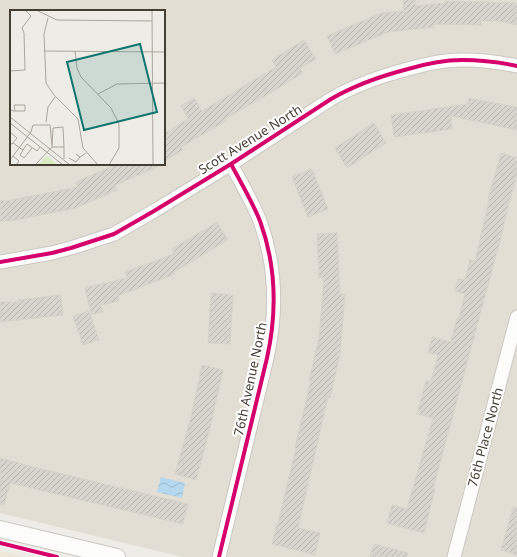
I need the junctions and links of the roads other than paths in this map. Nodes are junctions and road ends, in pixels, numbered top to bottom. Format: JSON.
{"nodes":[{"id":1,"x":517,"y":66,"type":"edge"},
{"id":2,"x":230,"y":164,"type":"junction"},
{"id":3,"x":0,"y":262,"type":"edge"},
{"id":4,"x":517,"y":317,"type":"edge"},
{"id":5,"x":0,"y":529,"type":"edge"},
{"id":6,"x":117,"y":557,"type":"edge"},
{"id":7,"x":219,"y":557,"type":"edge"},
{"id":8,"x":454,"y":557,"type":"edge"}],
"edges":[{"from":1,"to":2,"type":"street","name":"Scott Avenue North"},
{"from":2,"to":3,"type":"street","name":"Scott Avenue North"},
{"from":2,"to":7,"type":"street","name":"76th Avenue North"},
{"from":4,"to":8,"type":"street","name":"76th Place North"},
{"from":5,"to":6,"type":"street"}]}
